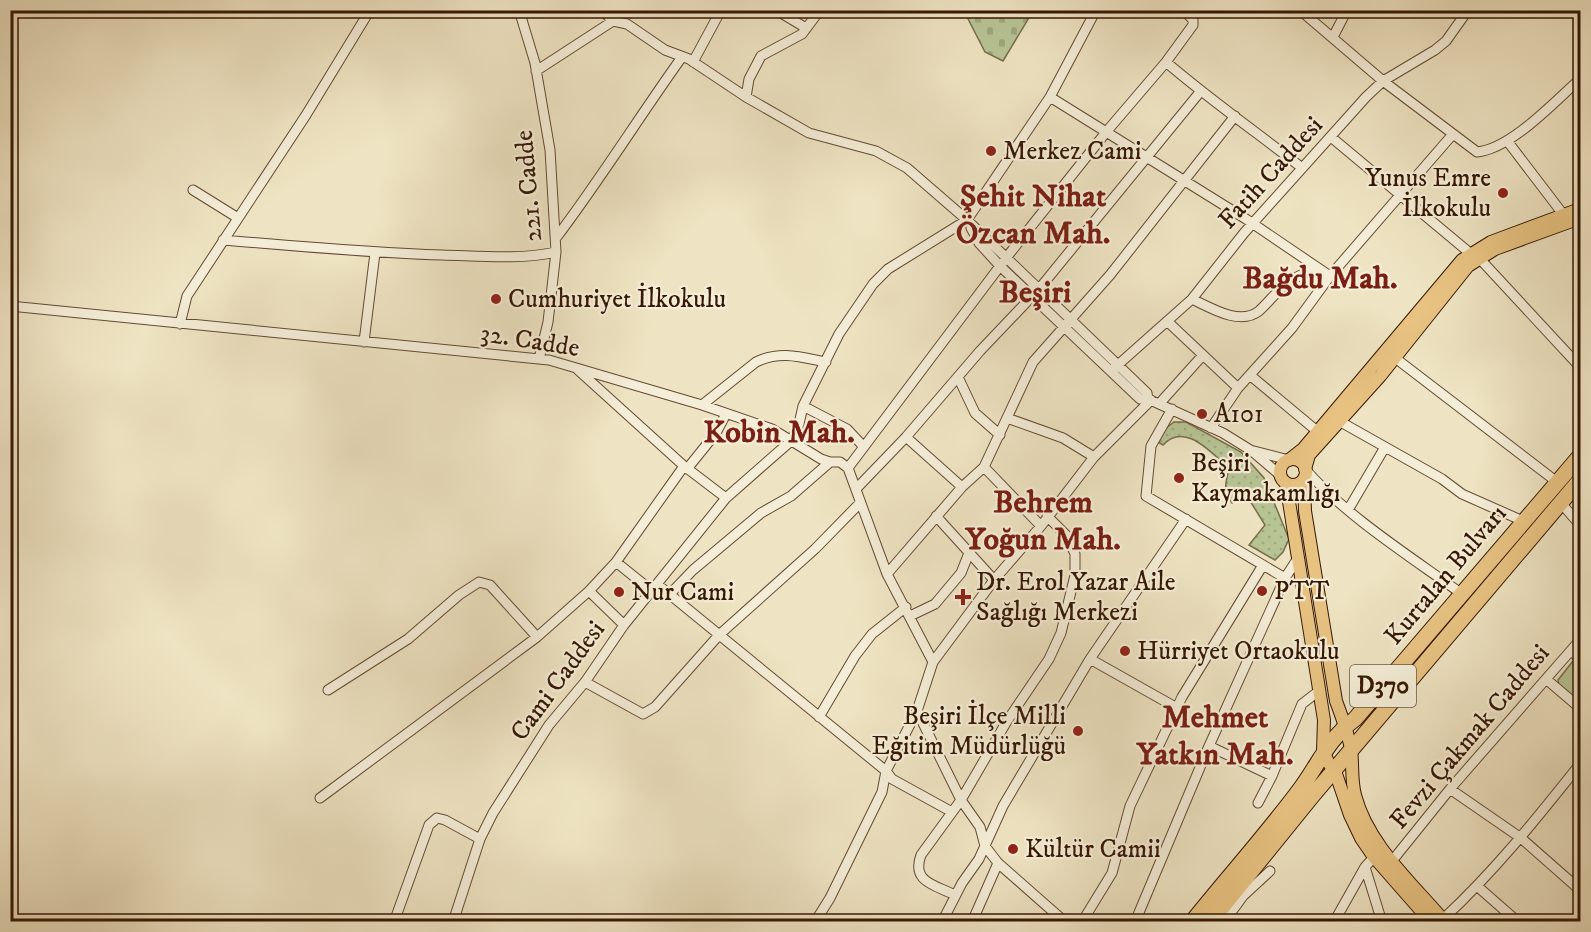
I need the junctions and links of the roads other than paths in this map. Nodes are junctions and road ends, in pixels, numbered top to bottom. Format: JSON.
{"nodes":[{"id":1,"x":370,"y":10,"type":"edge"},
{"id":2,"x":519,"y":10,"type":"edge"},
{"id":3,"x":602,"y":10,"type":"edge"},
{"id":4,"x":721,"y":10,"type":"edge"},
{"id":5,"x":776,"y":10,"type":"edge"},
{"id":6,"x":820,"y":10,"type":"edge"},
{"id":7,"x":1096,"y":10,"type":"edge"},
{"id":8,"x":1184,"y":10,"type":"edge"},
{"id":9,"x":1300,"y":10,"type":"edge"},
{"id":10,"x":1347,"y":10,"type":"edge"},
{"id":11,"x":1468,"y":10,"type":"edge"},
{"id":12,"x":613,"y":21,"type":"junction"},
{"id":13,"x":806,"y":28,"type":"junction"},
{"id":14,"x":1333,"y":37,"type":"junction"},
{"id":15,"x":682,"y":57,"type":"junction"},
{"id":16,"x":693,"y":62,"type":"junction"},
{"id":17,"x":1166,"y":62,"type":"junction"},
{"id":18,"x":536,"y":71,"type":"junction"},
{"id":19,"x":1581,"y":80,"type":"edge"},
{"id":20,"x":1383,"y":81,"type":"junction"},
{"id":21,"x":1200,"y":92,"type":"junction"},
{"id":22,"x":746,"y":97,"type":"junction"},
{"id":23,"x":1050,"y":97,"type":"junction"},
{"id":24,"x":1235,"y":116,"type":"junction"},
{"id":25,"x":1107,"y":131,"type":"junction"},
{"id":26,"x":1453,"y":134,"type":"junction"},
{"id":27,"x":1330,"y":137,"type":"junction"},
{"id":28,"x":1508,"y":142,"type":"junction"},
{"id":29,"x":1147,"y":158,"type":"junction"},
{"id":30,"x":1301,"y":167,"type":"junction"},
{"id":31,"x":1184,"y":179,"type":"junction"},
{"id":32,"x":193,"y":190,"type":"dead end"},
{"id":33,"x":1400,"y":195,"type":"junction"},
{"id":34,"x":1581,"y":208,"type":"edge"},
{"id":35,"x":238,"y":218,"type":"junction"},
{"id":36,"x":1571,"y":218,"type":"edge"},
{"id":37,"x":967,"y":220,"type":"junction"},
{"id":38,"x":1253,"y":224,"type":"junction"},
{"id":39,"x":556,"y":238,"type":"junction"},
{"id":40,"x":223,"y":240,"type":"junction"},
{"id":41,"x":556,"y":252,"type":"junction"},
{"id":42,"x":375,"y":253,"type":"junction"},
{"id":43,"x":1475,"y":256,"type":"junction"},
{"id":44,"x":1003,"y":262,"type":"junction"},
{"id":45,"x":1315,"y":267,"type":"junction"},
{"id":46,"x":1330,"y":276,"type":"junction"},
{"id":47,"x":1036,"y":293,"type":"junction"},
{"id":48,"x":1192,"y":299,"type":"junction"},
{"id":49,"x":10,"y":306,"type":"edge"},
{"id":50,"x":1167,"y":321,"type":"junction"},
{"id":51,"x":1066,"y":322,"type":"junction"},
{"id":52,"x":180,"y":324,"type":"junction"},
{"id":53,"x":364,"y":342,"type":"junction"},
{"id":54,"x":1390,"y":354,"type":"junction"},
{"id":55,"x":1203,"y":355,"type":"junction"},
{"id":56,"x":539,"y":359,"type":"junction"},
{"id":57,"x":826,"y":362,"type":"junction"},
{"id":58,"x":1581,"y":367,"type":"edge"},
{"id":59,"x":1114,"y":368,"type":"junction"},
{"id":60,"x":577,"y":369,"type":"junction"},
{"id":61,"x":1251,"y":376,"type":"junction"},
{"id":62,"x":958,"y":377,"type":"junction"},
{"id":63,"x":1238,"y":388,"type":"junction"},
{"id":64,"x":1153,"y":401,"type":"junction"},
{"id":65,"x":702,"y":405,"type":"junction"},
{"id":66,"x":803,"y":406,"type":"junction"},
{"id":67,"x":1172,"y":409,"type":"junction"},
{"id":68,"x":726,"y":414,"type":"junction"},
{"id":69,"x":1007,"y":418,"type":"junction"},
{"id":70,"x":1339,"y":421,"type":"junction"},
{"id":71,"x":1211,"y":428,"type":"junction"},
{"id":72,"x":1317,"y":431,"type":"junction"},
{"id":73,"x":1000,"y":435,"type":"junction"},
{"id":74,"x":906,"y":437,"type":"junction"},
{"id":75,"x":792,"y":440,"type":"junction"},
{"id":76,"x":864,"y":447,"type":"junction"},
{"id":77,"x":1385,"y":447,"type":"junction"},
{"id":78,"x":1252,"y":451,"type":"junction"},
{"id":79,"x":1581,"y":456,"type":"edge"},
{"id":80,"x":1094,"y":457,"type":"junction"},
{"id":81,"x":1289,"y":460,"type":"junction"},
{"id":82,"x":830,"y":462,"type":"junction"},
{"id":83,"x":686,"y":467,"type":"junction"},
{"id":84,"x":984,"y":467,"type":"junction"},
{"id":85,"x":848,"y":468,"type":"junction"},
{"id":86,"x":1304,"y":474,"type":"junction"},
{"id":87,"x":1283,"y":479,"type":"junction"},
{"id":88,"x":1581,"y":480,"type":"edge"},
{"id":89,"x":1557,"y":482,"type":"junction"},
{"id":90,"x":962,"y":487,"type":"junction"},
{"id":91,"x":856,"y":489,"type":"junction"},
{"id":92,"x":726,"y":498,"type":"junction"},
{"id":93,"x":860,"y":502,"type":"junction"},
{"id":94,"x":1561,"y":503,"type":"junction"},
{"id":95,"x":1348,"y":510,"type":"junction"},
{"id":96,"x":936,"y":516,"type":"junction"},
{"id":97,"x":1047,"y":516,"type":"junction"},
{"id":98,"x":1186,"y":519,"type":"junction"},
{"id":99,"x":1523,"y":521,"type":"junction"},
{"id":100,"x":1581,"y":525,"type":"edge"},
{"id":101,"x":1041,"y":526,"type":"junction"},
{"id":102,"x":969,"y":553,"type":"junction"},
{"id":103,"x":1298,"y":558,"type":"junction"},
{"id":104,"x":616,"y":562,"type":"junction"},
{"id":105,"x":1263,"y":565,"type":"junction"},
{"id":106,"x":887,"y":574,"type":"junction"},
{"id":107,"x":1285,"y":578,"type":"junction"},
{"id":108,"x":994,"y":580,"type":"junction"},
{"id":109,"x":654,"y":587,"type":"junction"},
{"id":110,"x":589,"y":591,"type":"junction"},
{"id":111,"x":670,"y":594,"type":"junction"},
{"id":112,"x":1462,"y":594,"type":"junction"},
{"id":113,"x":908,"y":611,"type":"junction"},
{"id":114,"x":624,"y":625,"type":"junction"},
{"id":115,"x":719,"y":634,"type":"junction"},
{"id":116,"x":537,"y":637,"type":"junction"},
{"id":117,"x":1581,"y":640,"type":"edge"},
{"id":118,"x":1570,"y":651,"type":"junction"},
{"id":119,"x":1090,"y":659,"type":"junction"},
{"id":120,"x":1581,"y":659,"type":"edge"},
{"id":121,"x":933,"y":662,"type":"junction"},
{"id":122,"x":1546,"y":679,"type":"junction"},
{"id":123,"x":585,"y":682,"type":"junction"},
{"id":124,"x":328,"y":690,"type":"dead end"},
{"id":125,"x":1320,"y":690,"type":"junction"},
{"id":126,"x":1178,"y":708,"type":"junction"},
{"id":127,"x":1581,"y":708,"type":"edge"},
{"id":128,"x":917,"y":711,"type":"junction"},
{"id":129,"x":819,"y":717,"type":"junction"},
{"id":130,"x":1345,"y":726,"type":"junction"},
{"id":131,"x":1209,"y":746,"type":"junction"},
{"id":132,"x":1323,"y":751,"type":"junction"},
{"id":133,"x":1351,"y":752,"type":"junction"},
{"id":134,"x":1581,"y":764,"type":"edge"},
{"id":135,"x":886,"y":771,"type":"junction"},
{"id":136,"x":1335,"y":771,"type":"junction"},
{"id":137,"x":1272,"y":776,"type":"junction"},
{"id":138,"x":1450,"y":789,"type":"junction"},
{"id":139,"x":320,"y":798,"type":"dead end"},
{"id":140,"x":961,"y":800,"type":"junction"},
{"id":141,"x":1258,"y":803,"type":"dead end"},
{"id":142,"x":952,"y":812,"type":"junction"},
{"id":143,"x":1521,"y":838,"type":"junction"},
{"id":144,"x":480,"y":839,"type":"junction"},
{"id":145,"x":985,"y":846,"type":"junction"},
{"id":146,"x":1392,"y":861,"type":"junction"},
{"id":147,"x":1370,"y":862,"type":"junction"},
{"id":148,"x":999,"y":863,"type":"junction"},
{"id":149,"x":1270,"y":871,"type":"dead end"},
{"id":150,"x":1477,"y":886,"type":"junction"},
{"id":151,"x":1581,"y":890,"type":"edge"},
{"id":152,"x":955,"y":895,"type":"junction"},
{"id":153,"x":394,"y":921,"type":"edge"},
{"id":154,"x":453,"y":921,"type":"edge"},
{"id":155,"x":816,"y":921,"type":"edge"},
{"id":156,"x":942,"y":921,"type":"edge"},
{"id":157,"x":972,"y":921,"type":"edge"},
{"id":158,"x":1064,"y":921,"type":"edge"},
{"id":159,"x":1082,"y":921,"type":"edge"},
{"id":160,"x":1135,"y":921,"type":"edge"},
{"id":161,"x":1192,"y":921,"type":"edge"},
{"id":162,"x":1210,"y":921,"type":"edge"},
{"id":163,"x":1224,"y":921,"type":"edge"},
{"id":164,"x":1335,"y":921,"type":"edge"},
{"id":165,"x":1382,"y":921,"type":"edge"},
{"id":166,"x":1440,"y":921,"type":"edge"},
{"id":167,"x":1518,"y":921,"type":"edge"}],
"edges":[{"from":1,"to":35,"type":"street"},
{"from":2,"to":18,"type":"street","name":"221. Cadde"},
{"from":3,"to":12,"type":"street"},
{"from":4,"to":16,"type":"street"},
{"from":5,"to":13,"type":"street"},
{"from":6,"to":13,"type":"street"},
{"from":7,"to":23,"type":"street","name":"Cami Caddesi"},
{"from":8,"to":17,"type":"street"},
{"from":9,"to":14,"type":"street"},
{"from":10,"to":14,"type":"street"},
{"from":11,"to":20,"type":"street","name":"Fatih Caddesi"},
{"from":12,"to":15,"type":"street"},
{"from":12,"to":18,"type":"street"},
{"from":13,"to":22,"type":"street"},
{"from":14,"to":20,"type":"street"},
{"from":15,"to":16,"type":"street"},
{"from":15,"to":39,"type":"street"},
{"from":16,"to":22,"type":"street"},
{"from":17,"to":21,"type":"street"},
{"from":17,"to":25,"type":"street"},
{"from":18,"to":39,"type":"street","name":"221. Cadde"},
{"from":19,"to":28,"type":"street"},
{"from":20,"to":26,"type":"street"},
{"from":20,"to":27,"type":"street","name":"Fatih Caddesi"},
{"from":21,"to":24,"type":"street"},
{"from":21,"to":29,"type":"street"},
{"from":22,"to":37,"type":"street"},
{"from":23,"to":25,"type":"street"},
{"from":23,"to":37,"type":"street","name":"Cami Caddesi"},
{"from":24,"to":30,"type":"street"},
{"from":24,"to":31,"type":"street"},
{"from":25,"to":29,"type":"street"},
{"from":25,"to":44,"type":"street"},
{"from":26,"to":28,"type":"street"},
{"from":26,"to":33,"type":"street"},
{"from":27,"to":30,"type":"street","name":"Fatih Caddesi"},
{"from":27,"to":33,"type":"street"},
{"from":28,"to":36,"type":"street"},
{"from":29,"to":31,"type":"street"},
{"from":29,"to":47,"type":"street"},
{"from":30,"to":38,"type":"street","name":"Fatih Caddesi"},
{"from":31,"to":38,"type":"street"},
{"from":31,"to":51,"type":"street"},
{"from":32,"to":35,"type":"street"},
{"from":33,"to":43,"type":"street"},
{"from":33,"to":46,"type":"street"},
{"from":34,"to":36,"type":"main road"},
{"from":35,"to":40,"type":"street"},
{"from":36,"to":43,"type":"main road"},
{"from":37,"to":44,"type":"street"},
{"from":37,"to":57,"type":"street","name":"Cami Caddesi"},
{"from":38,"to":45,"type":"street"},
{"from":38,"to":48,"type":"street","name":"Fatih Caddesi"},
{"from":39,"to":41,"type":"street","name":"221. Cadde"},
{"from":40,"to":42,"type":"street"},
{"from":40,"to":52,"type":"street"},
{"from":41,"to":42,"type":"street"},
{"from":41,"to":56,"type":"street","name":"221. Cadde"},
{"from":42,"to":53,"type":"street"},
{"from":43,"to":54,"type":"main road"},
{"from":43,"to":58,"type":"street"},
{"from":44,"to":47,"type":"street"},
{"from":44,"to":76,"type":"street"},
{"from":45,"to":46,"type":"street"},
{"from":45,"to":48,"type":"street"},
{"from":46,"to":61,"type":"street"},
{"from":47,"to":51,"type":"street"},
{"from":47,"to":62,"type":"street"},
{"from":48,"to":50,"type":"street","name":"Fatih Caddesi"},
{"from":49,"to":52,"type":"street","name":"32. Cadde"},
{"from":50,"to":55,"type":"street"},
{"from":50,"to":59,"type":"street","name":"Fatih Caddesi"},
{"from":51,"to":59,"type":"street"},
{"from":51,"to":69,"type":"street"},
{"from":52,"to":53,"type":"street","name":"32. Cadde"},
{"from":53,"to":56,"type":"street","name":"32. Cadde"},
{"from":54,"to":70,"type":"main road"},
{"from":54,"to":72,"type":"main road"},
{"from":54,"to":89,"type":"street"},
{"from":55,"to":63,"type":"street"},
{"from":55,"to":64,"type":"street"},
{"from":56,"to":60,"type":"street","name":"32. Cadde"},
{"from":57,"to":65,"type":"street"},
{"from":57,"to":66,"type":"street","name":"Cami Caddesi"},
{"from":59,"to":64,"type":"street"},
{"from":60,"to":65,"type":"street","name":"32. Cadde"},
{"from":60,"to":83,"type":"street"},
{"from":61,"to":63,"type":"street"},
{"from":61,"to":72,"type":"street"},
{"from":62,"to":73,"type":"street"},
{"from":62,"to":74,"type":"street"},
{"from":63,"to":71,"type":"street"},
{"from":64,"to":67,"type":"street"},
{"from":64,"to":80,"type":"street"},
{"from":65,"to":68,"type":"street","name":"32. Cadde"},
{"from":66,"to":75,"type":"street","name":"Cami Caddesi"},
{"from":66,"to":76,"type":"street"},
{"from":67,"to":71,"type":"street"},
{"from":67,"to":98,"type":"street"},
{"from":68,"to":75,"type":"street","name":"32. Cadde"},
{"from":68,"to":83,"type":"street"},
{"from":69,"to":73,"type":"street"},
{"from":69,"to":80,"type":"street"},
{"from":70,"to":77,"type":"street"},
{"from":70,"to":86,"type":"main road"},
{"from":71,"to":78,"type":"street"},
{"from":72,"to":81,"type":"main road"},
{"from":73,"to":84,"type":"street"},
{"from":74,"to":90,"type":"street"},
{"from":74,"to":91,"type":"street"},
{"from":75,"to":82,"type":"street","name":"32. Cadde"},
{"from":75,"to":92,"type":"street","name":"Cami Caddesi"},
{"from":76,"to":85,"type":"street"},
{"from":77,"to":95,"type":"street"},
{"from":77,"to":99,"type":"street"},
{"from":78,"to":81,"type":"street"},
{"from":78,"to":87,"type":"street"},
{"from":79,"to":89,"type":"highway","name":"Kurtalan Bulvarı","number":"D370"},
{"from":80,"to":97,"type":"street"},
{"from":81,"to":86,"type":"main road"},
{"from":81,"to":87,"type":"main road"},
{"from":82,"to":85,"type":"street","name":"32. Cadde"},
{"from":82,"to":111,"type":"street"},
{"from":83,"to":92,"type":"street"},
{"from":83,"to":104,"type":"street"},
{"from":84,"to":90,"type":"street"},
{"from":84,"to":101,"type":"street"},
{"from":85,"to":91,"type":"street"},
{"from":86,"to":87,"type":"main road"},
{"from":86,"to":95,"type":"street"},
{"from":86,"to":130,"type":"main road"},
{"from":87,"to":103,"type":"main road"},
{"from":88,"to":94,"type":"highway","name":"Kurtalan Bulvarı","number":"D370"},
{"from":89,"to":99,"type":"highway","name":"Kurtalan Bulvarı","number":"D370"},
{"from":90,"to":96,"type":"street"},
{"from":91,"to":93,"type":"street"},
{"from":92,"to":109,"type":"street","name":"Cami Caddesi"},
{"from":93,"to":106,"type":"street"},
{"from":93,"to":115,"type":"street"},
{"from":94,"to":100,"type":"street"},
{"from":94,"to":133,"type":"highway","name":"Kurtalan Bulvarı","number":"D370"},
{"from":95,"to":112,"type":"street"},
{"from":96,"to":102,"type":"street"},
{"from":96,"to":106,"type":"street"},
{"from":97,"to":101,"type":"street"},
{"from":97,"to":140,"type":"street"},
{"from":98,"to":105,"type":"street"},
{"from":98,"to":119,"type":"street"},
{"from":99,"to":112,"type":"highway","name":"Kurtalan Bulvarı","number":"D370"},
{"from":101,"to":108,"type":"street"},
{"from":102,"to":108,"type":"street"},
{"from":102,"to":113,"type":"street"},
{"from":103,"to":107,"type":"street"},
{"from":103,"to":125,"type":"main road"},
{"from":104,"to":109,"type":"street"},
{"from":104,"to":110,"type":"street"},
{"from":105,"to":107,"type":"street"},
{"from":105,"to":126,"type":"street"},
{"from":106,"to":113,"type":"street"},
{"from":107,"to":131,"type":"street"},
{"from":108,"to":121,"type":"street"},
{"from":109,"to":111,"type":"street"},
{"from":109,"to":114,"type":"street","name":"Cami Caddesi"},
{"from":110,"to":114,"type":"street"},
{"from":110,"to":116,"type":"street"},
{"from":111,"to":115,"type":"street"},
{"from":112,"to":130,"type":"highway","name":"Kurtalan Bulvarı","number":"D370"},
{"from":113,"to":121,"type":"street"},
{"from":113,"to":129,"type":"street"},
{"from":114,"to":123,"type":"street","name":"Cami Caddesi"},
{"from":115,"to":123,"type":"street"},
{"from":115,"to":129,"type":"street"},
{"from":116,"to":124,"type":"street"},
{"from":116,"to":139,"type":"street"},
{"from":117,"to":118,"type":"street","name":"Fevzi Çakmak Caddesi"},
{"from":118,"to":120,"type":"street"},
{"from":118,"to":122,"type":"street","name":"Fevzi Çakmak Caddesi"},
{"from":119,"to":126,"type":"street"},
{"from":119,"to":145,"type":"street"},
{"from":121,"to":128,"type":"street"},
{"from":122,"to":127,"type":"street"},
{"from":122,"to":138,"type":"street","name":"Fevzi Çakmak Caddesi"},
{"from":123,"to":144,"type":"street","name":"Cami Caddesi"},
{"from":125,"to":132,"type":"main road"},
{"from":125,"to":137,"type":"street"},
{"from":126,"to":159,"type":"street"},
{"from":128,"to":135,"type":"street"},
{"from":128,"to":140,"type":"street"},
{"from":129,"to":135,"type":"street"},
{"from":130,"to":132,"type":"highway","name":"Kurtalan Bulvarı","number":"D370"},
{"from":130,"to":133,"type":"main road"},
{"from":131,"to":137,"type":"street"},
{"from":131,"to":160,"type":"street"},
{"from":132,"to":136,"type":"main road"},
{"from":132,"to":161,"type":"highway","name":"Kurtalan Bulvarı","number":"D370"},
{"from":133,"to":136,"type":"highway","name":"Kurtalan Bulvarı","number":"D370"},
{"from":133,"to":146,"type":"main road"},
{"from":134,"to":143,"type":"street"},
{"from":135,"to":142,"type":"street"},
{"from":135,"to":155,"type":"street"},
{"from":136,"to":147,"type":"main road"},
{"from":136,"to":162,"type":"highway","name":"Kurtalan Bulvarı","number":"D370"},
{"from":137,"to":141,"type":"street"},
{"from":138,"to":143,"type":"street"},
{"from":138,"to":146,"type":"street","name":"Fevzi Çakmak Caddesi"},
{"from":140,"to":142,"type":"street"},
{"from":140,"to":145,"type":"street"},
{"from":142,"to":152,"type":"street"},
{"from":143,"to":150,"type":"street"},
{"from":143,"to":151,"type":"street"},
{"from":144,"to":153,"type":"street"},
{"from":144,"to":154,"type":"street","name":"Cami Caddesi"},
{"from":145,"to":148,"type":"street"},
{"from":145,"to":152,"type":"street"},
{"from":146,"to":166,"type":"main road"},
{"from":147,"to":164,"type":"street"},
{"from":147,"to":165,"type":"street"},
{"from":147,"to":166,"type":"main road"},
{"from":148,"to":157,"type":"street"},
{"from":148,"to":158,"type":"street"},
{"from":149,"to":163,"type":"street"},
{"from":150,"to":166,"type":"street"},
{"from":150,"to":167,"type":"street"},
{"from":152,"to":156,"type":"street"}]}
